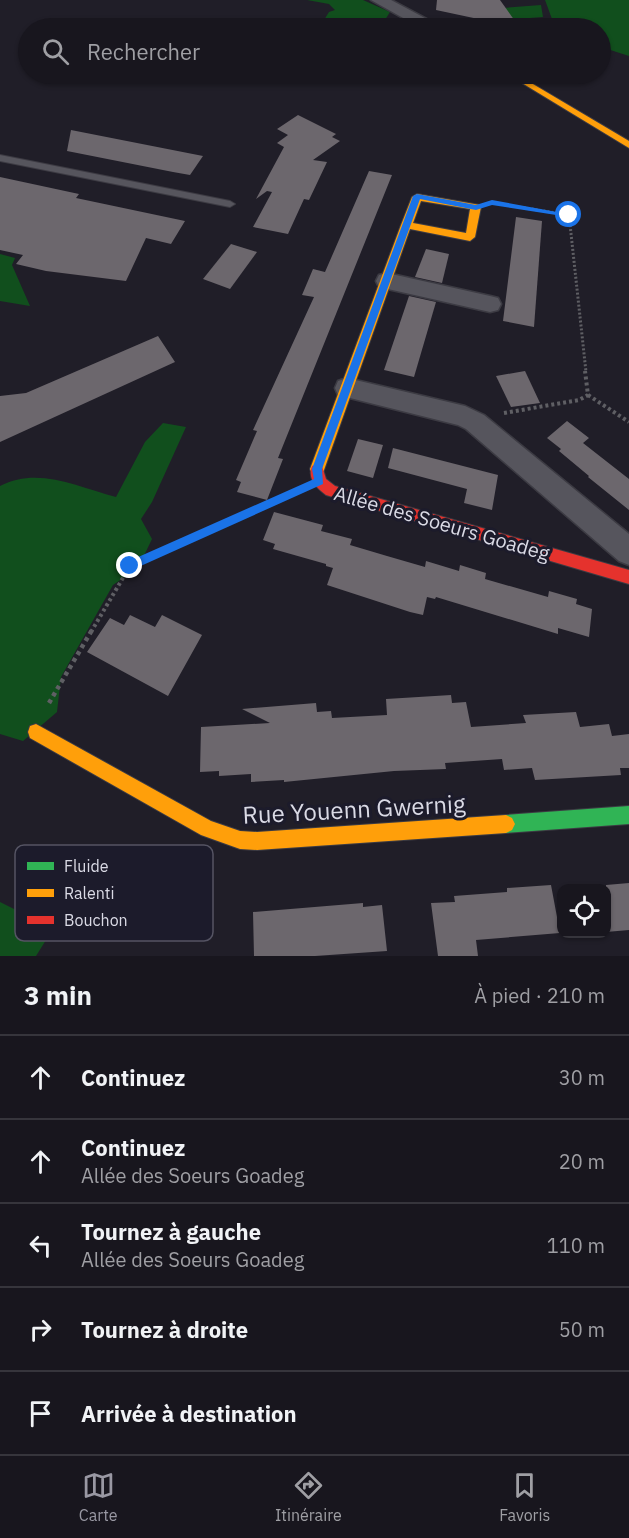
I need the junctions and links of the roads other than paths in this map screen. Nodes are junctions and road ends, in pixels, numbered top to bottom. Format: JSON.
{"nodes":[{"id":1,"x":379,"y":0,"type":"edge"},
{"id":2,"x":413,"y":18,"type":"edge"},
{"id":3,"x":528,"y":84,"type":"edge"},
{"id":4,"x":629,"y":145,"type":"edge"},
{"id":5,"x":0,"y":158,"type":"edge"},
{"id":6,"x":230,"y":204,"type":"dead end"},
{"id":7,"x":406,"y":225,"type":"junction"},
{"id":8,"x":387,"y":281,"type":"junction"},
{"id":9,"x":490,"y":304,"type":"dead end"},
{"id":10,"x":347,"y":388,"type":"junction"},
{"id":11,"x":629,"y":552,"type":"edge"},
{"id":12,"x":629,"y":577,"type":"edge"},
{"id":13,"x":42,"y":734,"type":"road end"},
{"id":14,"x":629,"y":815,"type":"edge"}],
"edges":[{"from":1,"to":2,"type":"street"},
{"from":3,"to":4,"type":"street"},
{"from":5,"to":6,"type":"lane"},
{"from":7,"to":7,"type":"street","name":"Allée des Soeurs Goadeg"},
{"from":7,"to":8,"type":"street","name":"Allée des Soeurs Goadeg"},
{"from":8,"to":9,"type":"street"},
{"from":8,"to":10,"type":"street","name":"Allée des Soeurs Goadeg"},
{"from":10,"to":11,"type":"street"},
{"from":10,"to":12,"type":"street","name":"Allée des Soeurs Goadeg"},
{"from":13,"to":14,"type":"street","name":"Rue Youenn Gwernig"}]}
